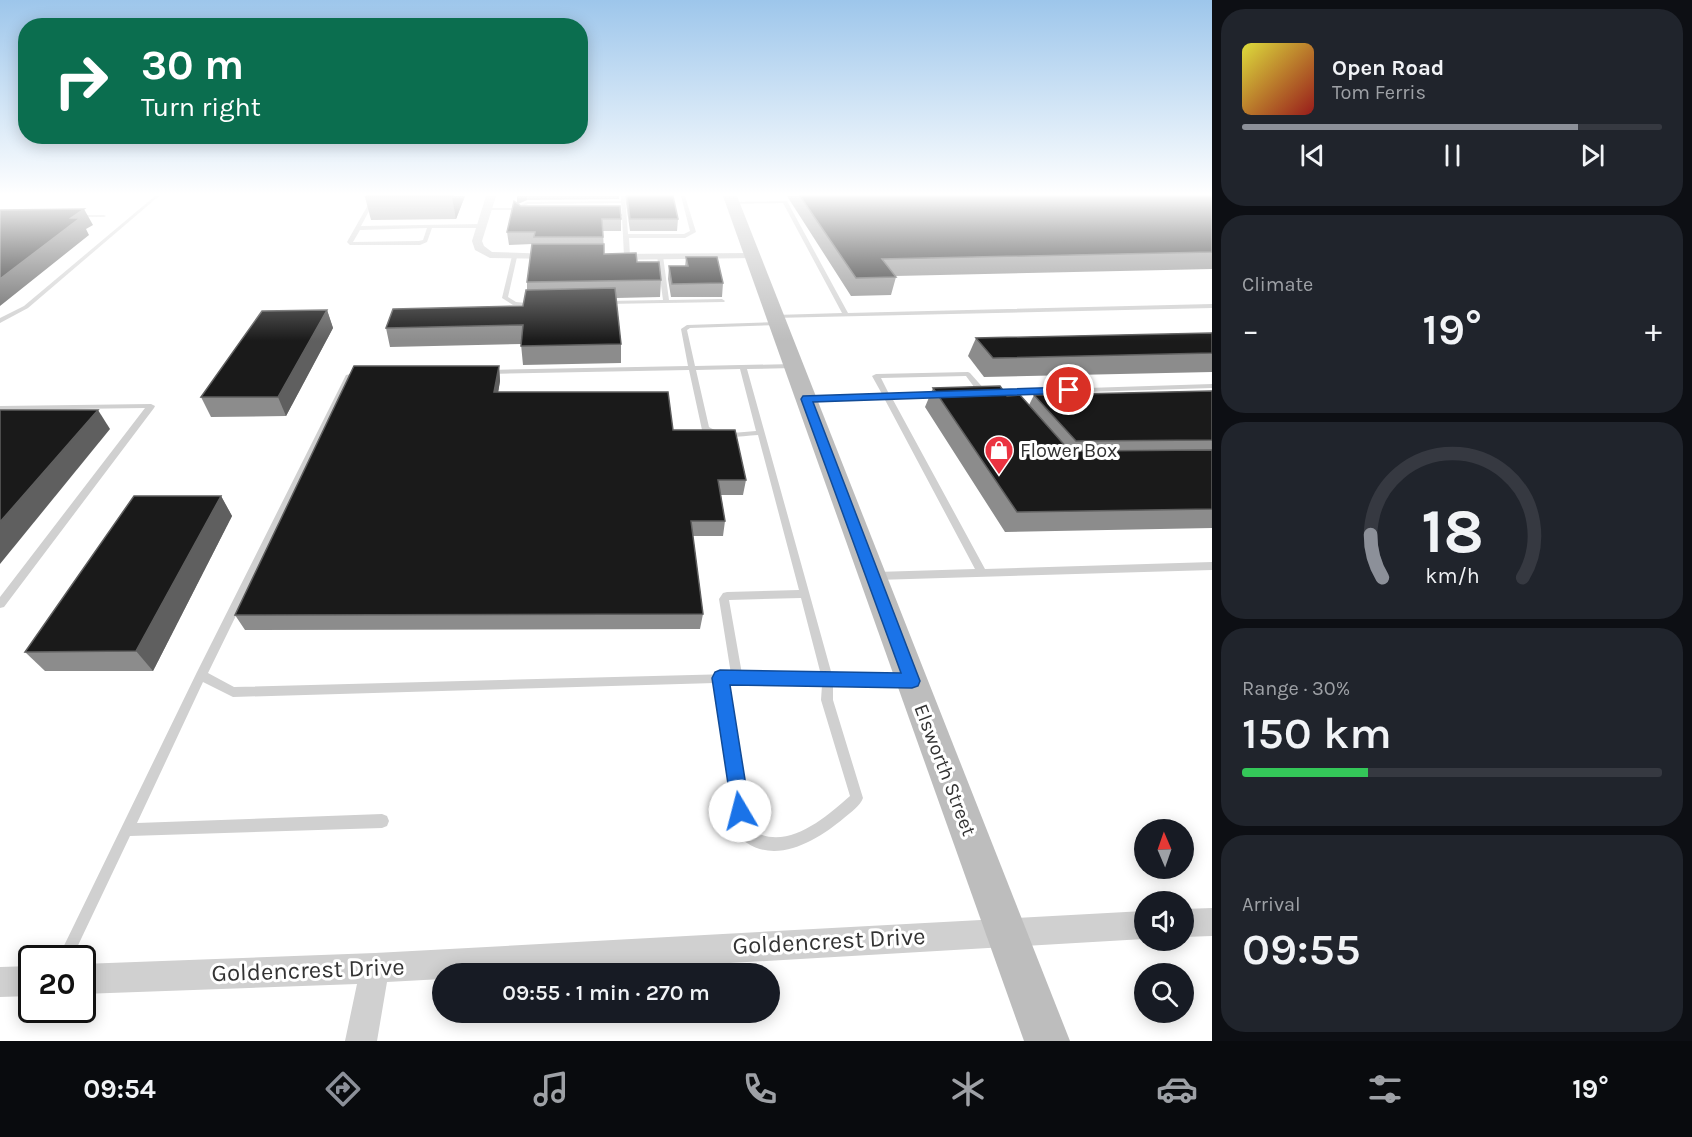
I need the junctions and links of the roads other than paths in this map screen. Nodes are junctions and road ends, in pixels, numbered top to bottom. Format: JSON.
{"nodes":[{"id":1,"x":100,"y":245,"type":"edge"},
{"id":2,"x":478,"y":245,"type":"edge"},
{"id":3,"x":626,"y":245,"type":"edge"},
{"id":4,"x":746,"y":245,"type":"edge"},
{"id":5,"x":808,"y":245,"type":"edge"},
{"id":6,"x":627,"y":256,"type":"junction"},
{"id":7,"x":660,"y":256,"type":"junction"},
{"id":8,"x":750,"y":256,"type":"junction"},
{"id":9,"x":514,"y":257,"type":"junction"},
{"id":10,"x":571,"y":257,"type":"edge"},
{"id":11,"x":593,"y":257,"type":"edge"},
{"id":12,"x":722,"y":301,"type":"edge"},
{"id":13,"x":666,"y":302,"type":"junction"},
{"id":14,"x":595,"y":303,"type":"edge"},
{"id":15,"x":536,"y":304,"type":"edge"},
{"id":16,"x":1212,"y":306,"type":"edge"},
{"id":17,"x":846,"y":315,"type":"junction"},
{"id":18,"x":0,"y":321,"type":"edge"},
{"id":19,"x":776,"y":321,"type":"junction"},
{"id":20,"x":795,"y":366,"type":"junction"},
{"id":21,"x":743,"y":367,"type":"junction"},
{"id":22,"x":694,"y":369,"type":"junction"},
{"id":23,"x":477,"y":372,"type":"edge"},
{"id":24,"x":374,"y":373,"type":"edge"},
{"id":25,"x":1212,"y":386,"type":"edge"},
{"id":26,"x":972,"y":393,"type":"edge"},
{"id":27,"x":982,"y":393,"type":"junction"},
{"id":28,"x":998,"y":393,"type":"junction"},
{"id":29,"x":950,"y":394,"type":"edge"},
{"id":30,"x":885,"y":396,"type":"junction"},
{"id":31,"x":807,"y":399,"type":"junction"},
{"id":32,"x":1005,"y":401,"type":"edge"},
{"id":33,"x":0,"y":408,"type":"edge"},
{"id":34,"x":760,"y":433,"type":"junction"},
{"id":35,"x":1212,"y":566,"type":"edge"},
{"id":36,"x":981,"y":573,"type":"junction"},
{"id":37,"x":873,"y":576,"type":"junction"},
{"id":38,"x":804,"y":594,"type":"junction"},
{"id":39,"x":0,"y":604,"type":"edge"},
{"id":40,"x":201,"y":675,"type":"junction"},
{"id":41,"x":720,"y":678,"type":"junction"},
{"id":42,"x":737,"y":678,"type":"junction"},
{"id":43,"x":828,"y":679,"type":"junction"},
{"id":44,"x":912,"y":681,"type":"junction"},
{"id":45,"x":382,"y":821,"type":"dead end"},
{"id":46,"x":126,"y":830,"type":"junction"},
{"id":47,"x":1212,"y":922,"type":"edge"},
{"id":48,"x":1194,"y":923,"type":"edge"},
{"id":49,"x":1134,"y":925,"type":"edge"},
{"id":50,"x":1006,"y":931,"type":"junction"},
{"id":51,"x":71,"y":945,"type":"edge"},
{"id":52,"x":375,"y":968,"type":"junction"},
{"id":53,"x":96,"y":978,"type":"edge"},
{"id":54,"x":18,"y":981,"type":"edge"},
{"id":55,"x":0,"y":982,"type":"edge"},
{"id":56,"x":362,"y":1041,"type":"edge"},
{"id":57,"x":1047,"y":1041,"type":"edge"}],
"edges":[{"from":1,"to":18,"type":"lane"},
{"from":2,"to":9,"type":"street"},
{"from":3,"to":6,"type":"lane"},
{"from":4,"to":8,"type":"street","name":"Elsworth Street"},
{"from":5,"to":17,"type":"lane"},
{"from":6,"to":7,"type":"street"},
{"from":6,"to":11,"type":"street"},
{"from":7,"to":8,"type":"street"},
{"from":7,"to":13,"type":"lane"},
{"from":8,"to":19,"type":"street","name":"Elsworth Street"},
{"from":9,"to":10,"type":"street"},
{"from":9,"to":15,"type":"lane"},
{"from":12,"to":13,"type":"lane"},
{"from":13,"to":14,"type":"lane"},
{"from":16,"to":17,"type":"lane"},
{"from":17,"to":19,"type":"lane"},
{"from":19,"to":20,"type":"street","name":"Elsworth Street"},
{"from":19,"to":22,"type":"lane"},
{"from":20,"to":21,"type":"lane"},
{"from":20,"to":31,"type":"street","name":"Elsworth Street"},
{"from":21,"to":22,"type":"lane"},
{"from":21,"to":34,"type":"lane"},
{"from":22,"to":23,"type":"lane"},
{"from":22,"to":34,"type":"lane"},
{"from":24,"to":40,"type":"lane"},
{"from":25,"to":28,"type":"lane"},
{"from":26,"to":27,"type":"lane"},
{"from":27,"to":28,"type":"lane"},
{"from":27,"to":30,"type":"lane"},
{"from":28,"to":32,"type":"lane"},
{"from":29,"to":30,"type":"lane"},
{"from":30,"to":31,"type":"lane"},
{"from":30,"to":36,"type":"lane"},
{"from":31,"to":37,"type":"street","name":"Elsworth Street"},
{"from":33,"to":39,"type":"lane"},
{"from":34,"to":38,"type":"lane"},
{"from":35,"to":36,"type":"lane"},
{"from":36,"to":37,"type":"lane"},
{"from":37,"to":44,"type":"street","name":"Elsworth Street"},
{"from":38,"to":42,"type":"lane"},
{"from":38,"to":43,"type":"lane"},
{"from":40,"to":41,"type":"lane"},
{"from":40,"to":46,"type":"lane"},
{"from":41,"to":42,"type":"lane"},
{"from":41,"to":43,"type":"lane"},
{"from":42,"to":43,"type":"lane"},
{"from":43,"to":44,"type":"lane"},
{"from":44,"to":50,"type":"street","name":"Elsworth Street"},
{"from":45,"to":46,"type":"lane"},
{"from":46,"to":51,"type":"lane"},
{"from":47,"to":48,"type":"street"},
{"from":49,"to":50,"type":"street","name":"Goldencrest Drive"},
{"from":50,"to":52,"type":"street","name":"Goldencrest Drive"},
{"from":50,"to":57,"type":"street","name":"Elsworth Street"},
{"from":52,"to":53,"type":"street","name":"Goldencrest Drive"},
{"from":52,"to":56,"type":"street"},
{"from":54,"to":55,"type":"street"}]}
